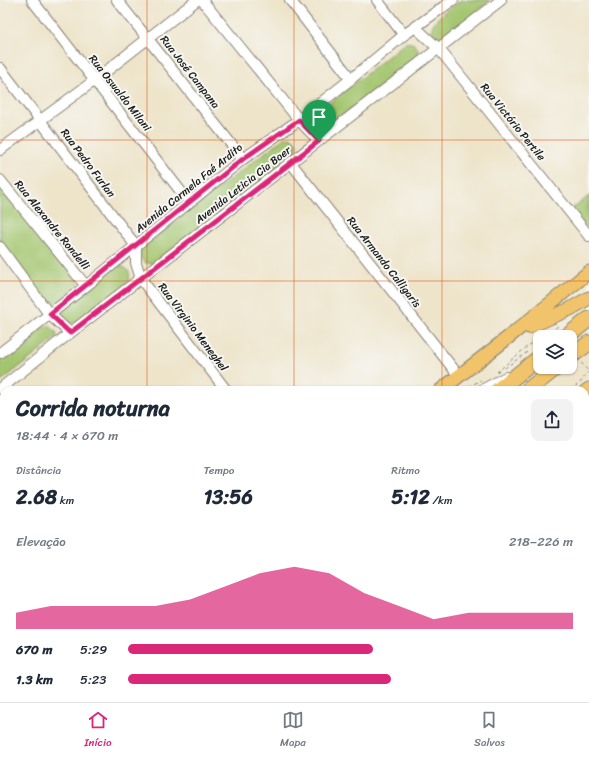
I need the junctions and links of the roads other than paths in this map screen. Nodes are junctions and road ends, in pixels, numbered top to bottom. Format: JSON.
{"nodes":[{"id":1,"x":32,"y":0,"type":"edge"},
{"id":2,"x":117,"y":0,"type":"edge"},
{"id":3,"x":197,"y":0,"type":"edge"},
{"id":4,"x":202,"y":0,"type":"edge"},
{"id":5,"x":290,"y":0,"type":"edge"},
{"id":6,"x":377,"y":0,"type":"edge"},
{"id":7,"x":452,"y":0,"type":"edge"},
{"id":8,"x":501,"y":0,"type":"edge"},
{"id":9,"x":415,"y":26,"type":"junction"},
{"id":10,"x":404,"y":35,"type":"junction"},
{"id":11,"x":148,"y":38,"type":"junction"},
{"id":12,"x":439,"y":49,"type":"junction"},
{"id":13,"x":0,"y":68,"type":"edge"},
{"id":14,"x":351,"y":79,"type":"junction"},
{"id":15,"x":95,"y":80,"type":"junction"},
{"id":16,"x":299,"y":120,"type":"junction"},
{"id":17,"x":41,"y":121,"type":"junction"},
{"id":18,"x":319,"y":141,"type":"junction"},
{"id":19,"x":0,"y":150,"type":"edge"},
{"id":20,"x":243,"y":159,"type":"junction"},
{"id":21,"x":290,"y":163,"type":"junction"},
{"id":22,"x":0,"y":180,"type":"edge"},
{"id":23,"x":189,"y":202,"type":"junction"},
{"id":24,"x":589,"y":236,"type":"edge"},
{"id":25,"x":136,"y":246,"type":"junction"},
{"id":26,"x":0,"y":247,"type":"edge"},
{"id":27,"x":4,"y":261,"type":"edge"},
{"id":28,"x":589,"y":272,"type":"edge"},
{"id":29,"x":141,"y":279,"type":"junction"},
{"id":30,"x":86,"y":286,"type":"junction"},
{"id":31,"x":589,"y":298,"type":"edge"},
{"id":32,"x":50,"y":314,"type":"junction"},
{"id":33,"x":589,"y":319,"type":"edge"},
{"id":34,"x":562,"y":330,"type":"edge"},
{"id":35,"x":70,"y":333,"type":"junction"},
{"id":36,"x":505,"y":340,"type":"junction"},
{"id":37,"x":589,"y":343,"type":"edge"},
{"id":38,"x":577,"y":352,"type":"edge"},
{"id":39,"x":0,"y":353,"type":"edge"},
{"id":40,"x":533,"y":355,"type":"edge"},
{"id":41,"x":548,"y":374,"type":"edge"},
{"id":42,"x":459,"y":376,"type":"junction"},
{"id":43,"x":4,"y":386,"type":"edge"},
{"id":44,"x":223,"y":386,"type":"edge"},
{"id":45,"x":445,"y":386,"type":"edge"},
{"id":46,"x":490,"y":386,"type":"edge"},
{"id":47,"x":502,"y":386,"type":"edge"},
{"id":48,"x":533,"y":386,"type":"edge"}],
"edges":[{"from":1,"to":15,"type":"street","name":"Rua Oswaldo Milani"},
{"from":2,"to":11,"type":"street","name":"Rua José Campana"},
{"from":3,"to":11,"type":"street"},
{"from":4,"to":16,"type":"street"},
{"from":5,"to":14,"type":"street"},
{"from":6,"to":10,"type":"street"},
{"from":7,"to":9,"type":"street","name":"Avenida Carmela Faé Ardito"},
{"from":8,"to":12,"type":"street","name":"Avenida Leticia Cia Boer"},
{"from":9,"to":10,"type":"street","name":"Avenida Carmela Faé Ardito"},
{"from":9,"to":12,"type":"street","name":"Rua Victório Pertile"},
{"from":10,"to":14,"type":"street","name":"Avenida Carmela Faé Ardito"},
{"from":11,"to":15,"type":"street"},
{"from":11,"to":20,"type":"street","name":"Rua José Campana"},
{"from":12,"to":18,"type":"street","name":"Avenida Leticia Cia Boer"},
{"from":12,"to":24,"type":"street","name":"Rua Victório Pertile"},
{"from":13,"to":17,"type":"street","name":"Rua Pedro Furlan"},
{"from":14,"to":16,"type":"street","name":"Avenida Carmela Faé Ardito"},
{"from":15,"to":17,"type":"street"},
{"from":15,"to":23,"type":"street","name":"Rua Oswaldo Milani"},
{"from":16,"to":18,"type":"street"},
{"from":16,"to":20,"type":"street","name":"Avenida Carmela Faé Ardito"},
{"from":17,"to":19,"type":"street"},
{"from":17,"to":25,"type":"street","name":"Rua Pedro Furlan"},
{"from":18,"to":21,"type":"street","name":"Avenida Leticia Cia Boer"},
{"from":20,"to":23,"type":"street","name":"Avenida Carmela Faé Ardito"},
{"from":21,"to":29,"type":"street","name":"Avenida Leticia Cia Boer"},
{"from":21,"to":42,"type":"street","name":"Rua Armando Calligaris"},
{"from":22,"to":30,"type":"street","name":"Rua Alexandre Rondelli"},
{"from":23,"to":25,"type":"street","name":"Avenida Carmela Faé Ardito"},
{"from":25,"to":29,"type":"street"},
{"from":25,"to":30,"type":"street","name":"Avenida Carmela Faé Ardito"},
{"from":26,"to":27,"type":"street"},
{"from":27,"to":32,"type":"street"},
{"from":28,"to":36,"type":"main road"},
{"from":29,"to":35,"type":"street","name":"Avenida Leticia Cia Boer"},
{"from":29,"to":44,"type":"street","name":"Rua Virginio Meneghel"},
{"from":30,"to":32,"type":"street","name":"Avenida Carmela Faé Ardito"},
{"from":31,"to":36,"type":"main road"},
{"from":32,"to":35,"type":"street"},
{"from":32,"to":39,"type":"street","name":"Avenida Carmela Faé Ardito"},
{"from":33,"to":34,"type":"highway"},
{"from":35,"to":43,"type":"street","name":"Avenida Leticia Cia Boer"},
{"from":36,"to":42,"type":"main road"},
{"from":37,"to":38,"type":"highway"},
{"from":40,"to":46,"type":"street"},
{"from":40,"to":47,"type":"highway"},
{"from":41,"to":48,"type":"highway"},
{"from":42,"to":45,"type":"main road"}]}
